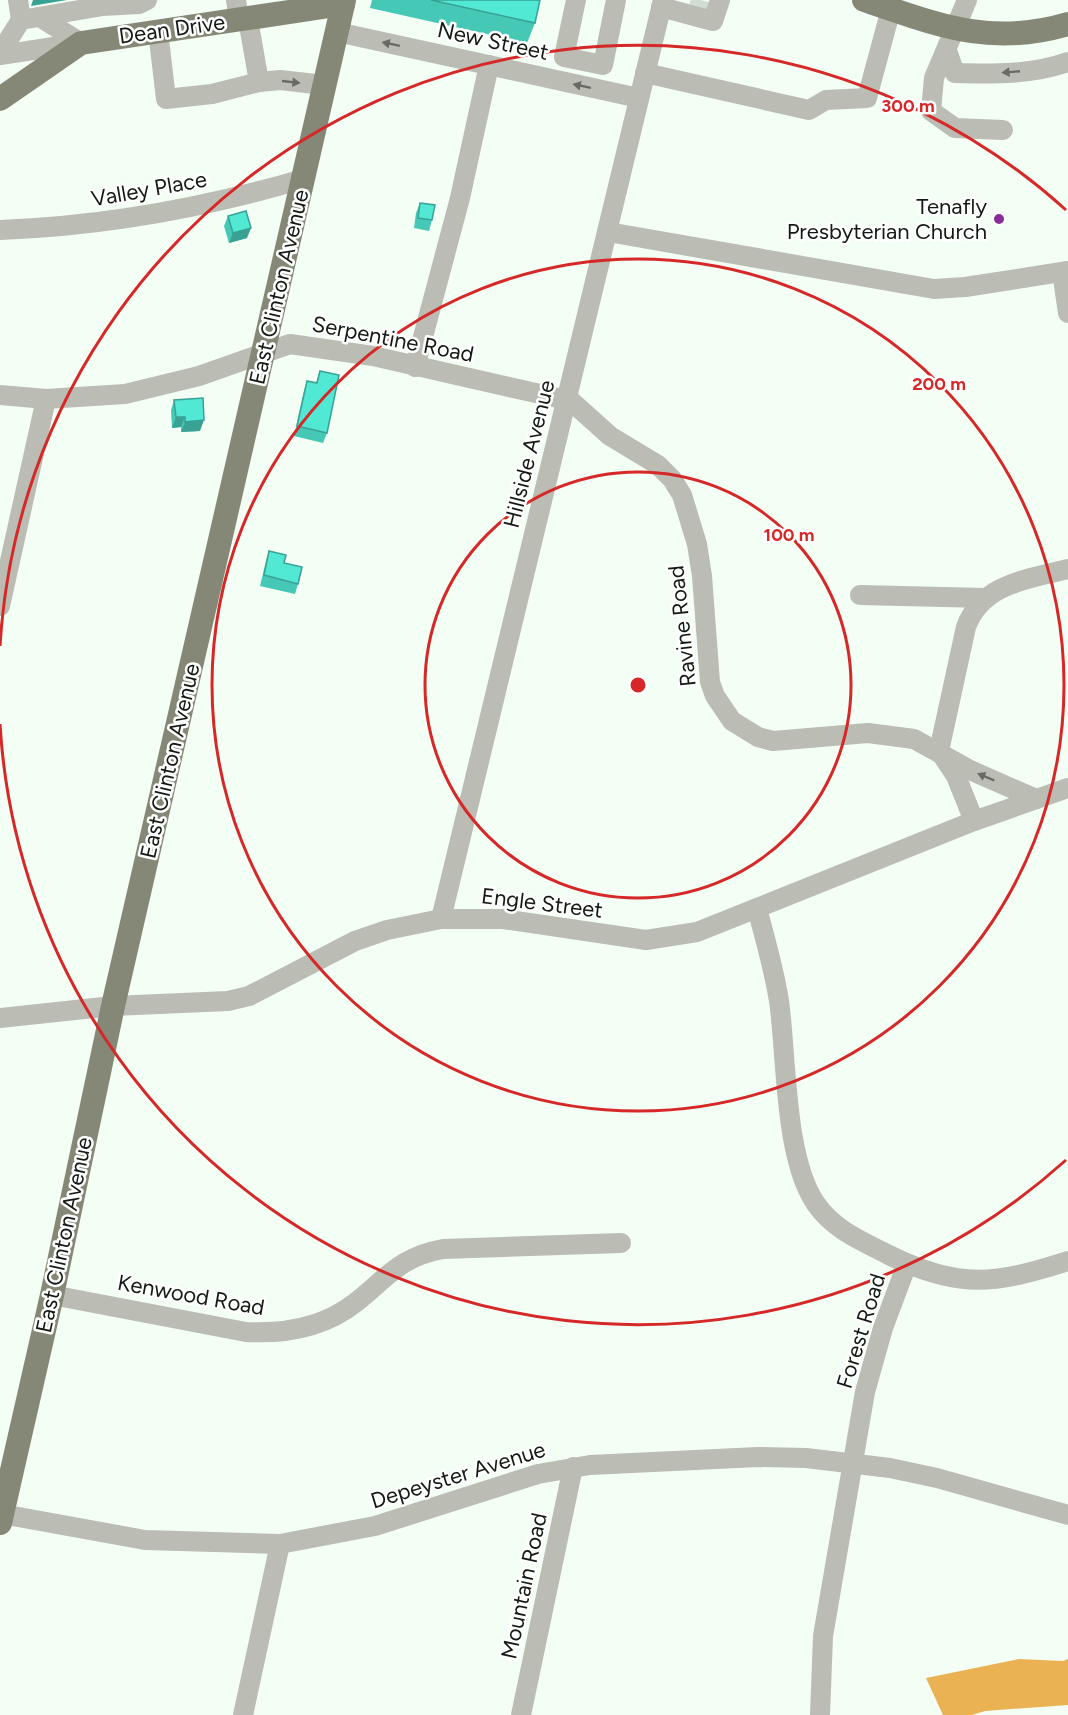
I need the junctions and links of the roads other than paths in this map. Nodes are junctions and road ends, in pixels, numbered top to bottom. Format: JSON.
{"nodes":[{"id":1,"x":18,"y":0,"type":"edge"},
{"id":2,"x":576,"y":0,"type":"edge"},
{"id":3,"x":616,"y":0,"type":"edge"},
{"id":4,"x":720,"y":0,"type":"tunnel mouth"},
{"id":5,"x":864,"y":0,"type":"edge"},
{"id":6,"x":967,"y":0,"type":"edge"},
{"id":7,"x":143,"y":2,"type":"edge"},
{"id":8,"x":344,"y":2,"type":"edge"},
{"id":9,"x":662,"y":3,"type":"edge"},
{"id":10,"x":891,"y":9,"type":"junction"},
{"id":11,"x":241,"y":13,"type":"edge"},
{"id":12,"x":31,"y":18,"type":"junction"},
{"id":13,"x":1068,"y":24,"type":"edge"},
{"id":14,"x":957,"y":29,"type":"junction"},
{"id":15,"x":151,"y":32,"type":"junction"},
{"id":16,"x":337,"y":32,"type":"junction"},
{"id":17,"x":81,"y":43,"type":"junction"},
{"id":18,"x":947,"y":51,"type":"junction"},
{"id":19,"x":0,"y":54,"type":"edge"},
{"id":20,"x":1068,"y":62,"type":"edge"},
{"id":21,"x":489,"y":65,"type":"junction"},
{"id":22,"x":645,"y":73,"type":"junction"},
{"id":23,"x":259,"y":82,"type":"junction"},
{"id":24,"x":324,"y":85,"type":"junction"},
{"id":25,"x":639,"y":98,"type":"junction"},
{"id":26,"x":0,"y":99,"type":"edge"},
{"id":27,"x":1003,"y":130,"type":"dead end"},
{"id":28,"x":303,"y":179,"type":"junction"},
{"id":29,"x":0,"y":230,"type":"edge"},
{"id":30,"x":608,"y":232,"type":"junction"},
{"id":31,"x":1065,"y":271,"type":"edge"},
{"id":32,"x":1068,"y":313,"type":"edge"},
{"id":33,"x":264,"y":354,"type":"junction"},
{"id":34,"x":415,"y":367,"type":"junction"},
{"id":35,"x":0,"y":395,"type":"edge"},
{"id":36,"x":46,"y":399,"type":"junction"},
{"id":37,"x":567,"y":400,"type":"junction"},
{"id":38,"x":1068,"y":569,"type":"edge"},
{"id":39,"x":860,"y":595,"type":"dead end"},
{"id":40,"x":985,"y":598,"type":"junction"},
{"id":41,"x":0,"y":606,"type":"edge"},
{"id":42,"x":939,"y":751,"type":"junction"},
{"id":43,"x":1068,"y":788,"type":"edge"},
{"id":44,"x":1036,"y":799,"type":"junction"},
{"id":45,"x":974,"y":821,"type":"junction"},
{"id":46,"x":757,"y":908,"type":"junction"},
{"id":47,"x":441,"y":919,"type":"junction"},
{"id":48,"x":113,"y":1006,"type":"junction"},
{"id":49,"x":0,"y":1018,"type":"edge"},
{"id":50,"x":621,"y":1243,"type":"dead end"},
{"id":51,"x":1068,"y":1261,"type":"edge"},
{"id":52,"x":907,"y":1264,"type":"junction"},
{"id":53,"x":52,"y":1294,"type":"junction"},
{"id":54,"x":855,"y":1462,"type":"junction"},
{"id":55,"x":573,"y":1467,"type":"junction"},
{"id":56,"x":1068,"y":1515,"type":"edge"},
{"id":57,"x":1,"y":1518,"type":"edge"},
{"id":58,"x":280,"y":1544,"type":"junction"},
{"id":59,"x":243,"y":1715,"type":"edge"},
{"id":60,"x":521,"y":1715,"type":"edge"},
{"id":61,"x":819,"y":1715,"type":"edge"}],
"edges":[{"from":1,"to":12,"type":"street"},
{"from":2,"to":3,"type":"street"},
{"from":4,"to":9,"type":"street"},
{"from":5,"to":10,"type":"main road"},
{"from":6,"to":14,"type":"street"},
{"from":7,"to":12,"type":"street"},
{"from":7,"to":15,"type":"street"},
{"from":8,"to":11,"type":"main road","name":"Dean Drive"},
{"from":8,"to":16,"type":"main road","name":"East Clinton Avenue"},
{"from":9,"to":22,"type":"street","name":"Hillside Avenue"},
{"from":10,"to":14,"type":"main road"},
{"from":10,"to":22,"type":"street"},
{"from":11,"to":15,"type":"main road","name":"Dean Drive"},
{"from":11,"to":23,"type":"street"},
{"from":12,"to":17,"type":"street"},
{"from":12,"to":19,"type":"street"},
{"from":13,"to":14,"type":"main road"},
{"from":14,"to":18,"type":"street"},
{"from":15,"to":17,"type":"main road","name":"Dean Drive"},
{"from":15,"to":23,"type":"street"},
{"from":21,"to":16,"type":"street","name":"New Street","one_way":true},
{"from":16,"to":24,"type":"main road","name":"East Clinton Avenue"},
{"from":17,"to":19,"type":"street","name":"Dean Drive"},
{"from":17,"to":26,"type":"main road"},
{"from":20,"to":18,"type":"street","one_way":true},
{"from":18,"to":27,"type":"street"},
{"from":25,"to":21,"type":"street","name":"New Street","one_way":true},
{"from":21,"to":34,"type":"street"},
{"from":22,"to":25,"type":"street","name":"Hillside Avenue"},
{"from":23,"to":24,"type":"street","one_way":true},
{"from":24,"to":28,"type":"main road","name":"East Clinton Avenue"},
{"from":25,"to":30,"type":"street","name":"Hillside Avenue"},
{"from":28,"to":29,"type":"street","name":"Valley Place"},
{"from":28,"to":33,"type":"main road","name":"East Clinton Avenue"},
{"from":30,"to":31,"type":"street"},
{"from":30,"to":37,"type":"street","name":"Hillside Avenue"},
{"from":31,"to":32,"type":"street"},
{"from":33,"to":34,"type":"street","name":"Serpentine Road"},
{"from":33,"to":36,"type":"street","name":"Serpentine Road"},
{"from":33,"to":48,"type":"main road","name":"East Clinton Avenue"},
{"from":34,"to":37,"type":"street","name":"Serpentine Road"},
{"from":35,"to":36,"type":"street","name":"Serpentine Road"},
{"from":36,"to":41,"type":"street"},
{"from":37,"to":42,"type":"street","name":"Ravine Road"},
{"from":37,"to":47,"type":"street","name":"Hillside Avenue"},
{"from":38,"to":40,"type":"street"},
{"from":39,"to":40,"type":"street"},
{"from":40,"to":42,"type":"street"},
{"from":44,"to":42,"type":"street","name":"Ravine Road","one_way":true},
{"from":42,"to":45,"type":"street","name":"Ravine Road"},
{"from":43,"to":44,"type":"street","name":"Engle Street"},
{"from":44,"to":45,"type":"street","name":"Engle Street"},
{"from":45,"to":46,"type":"street","name":"Engle Street"},
{"from":46,"to":47,"type":"street","name":"Engle Street"},
{"from":46,"to":52,"type":"street","name":"Forest Road"},
{"from":47,"to":48,"type":"street","name":"Engle Street"},
{"from":48,"to":49,"type":"street","name":"Engle Street"},
{"from":48,"to":53,"type":"main road","name":"East Clinton Avenue"},
{"from":50,"to":53,"type":"street","name":"Kenwood Road"},
{"from":51,"to":52,"type":"street"},
{"from":52,"to":54,"type":"street","name":"Forest Road"},
{"from":53,"to":57,"type":"main road","name":"East Clinton Avenue"},
{"from":54,"to":55,"type":"street","name":"Depeyster Avenue"},
{"from":54,"to":56,"type":"street","name":"Depeyster Avenue"},
{"from":54,"to":61,"type":"street","name":"Forest Road"},
{"from":55,"to":58,"type":"street","name":"Depeyster Avenue"},
{"from":55,"to":60,"type":"street","name":"Mountain Road"},
{"from":57,"to":58,"type":"street","name":"Depeyster Avenue"},
{"from":58,"to":59,"type":"street"}]}
